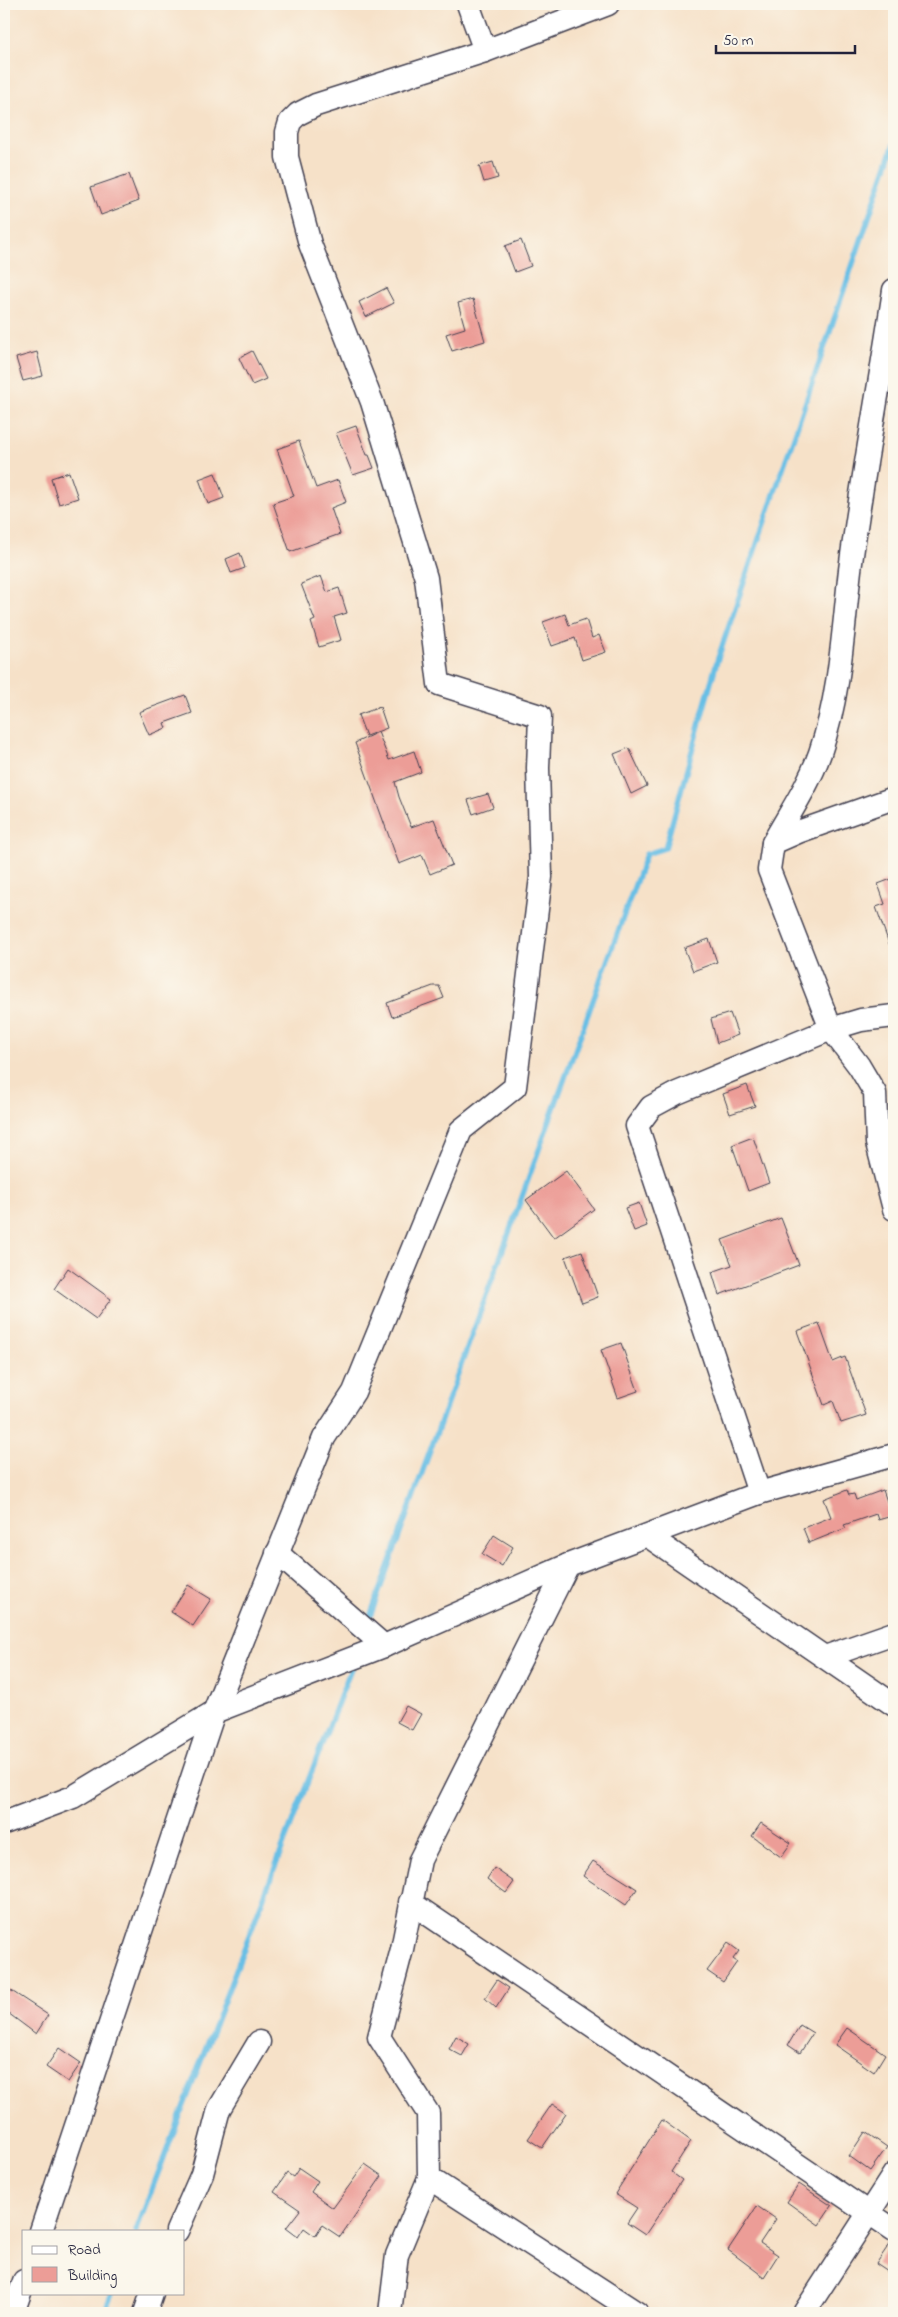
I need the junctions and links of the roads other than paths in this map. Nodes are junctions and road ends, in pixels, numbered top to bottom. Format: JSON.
{"nodes":[{"id":1,"x":468,"y":4,"type":"edge"},
{"id":2,"x":608,"y":4,"type":"edge"},
{"id":3,"x":485,"y":51,"type":"junction"},
{"id":4,"x":894,"y":290,"type":"edge"},
{"id":5,"x":894,"y":798,"type":"edge"},
{"id":6,"x":773,"y":843,"type":"junction"},
{"id":7,"x":894,"y":1016,"type":"edge"},
{"id":8,"x":831,"y":1029,"type":"junction"},
{"id":9,"x":894,"y":1209,"type":"edge"},
{"id":10,"x":894,"y":1455,"type":"edge"},
{"id":11,"x":759,"y":1493,"type":"junction"},
{"id":12,"x":648,"y":1536,"type":"junction"},
{"id":13,"x":277,"y":1554,"type":"junction"},
{"id":14,"x":568,"y":1565,"type":"junction"},
{"id":15,"x":894,"y":1633,"type":"edge"},
{"id":16,"x":384,"y":1646,"type":"junction"},
{"id":17,"x":825,"y":1657,"type":"junction"},
{"id":18,"x":894,"y":1705,"type":"edge"},
{"id":19,"x":214,"y":1712,"type":"junction"},
{"id":20,"x":4,"y":1823,"type":"edge"},
{"id":21,"x":410,"y":1902,"type":"junction"},
{"id":22,"x":259,"y":2042,"type":"dead end"},
{"id":23,"x":894,"y":2174,"type":"edge"},
{"id":24,"x":428,"y":2178,"type":"junction"},
{"id":25,"x":869,"y":2213,"type":"junction"},
{"id":26,"x":41,"y":2230,"type":"edge"},
{"id":27,"x":177,"y":2230,"type":"edge"},
{"id":28,"x":894,"y":2230,"type":"edge"},
{"id":29,"x":22,"y":2287,"type":"edge"},
{"id":30,"x":152,"y":2294,"type":"edge"},
{"id":31,"x":13,"y":2313,"type":"edge"},
{"id":32,"x":144,"y":2313,"type":"edge"},
{"id":33,"x":390,"y":2313,"type":"edge"},
{"id":34,"x":637,"y":2313,"type":"edge"},
{"id":35,"x":804,"y":2313,"type":"edge"}],
"edges":[{"from":1,"to":3,"type":"street"},
{"from":2,"to":3,"type":"street"},
{"from":3,"to":13,"type":"street"},
{"from":4,"to":6,"type":"street"},
{"from":5,"to":6,"type":"street"},
{"from":6,"to":8,"type":"street"},
{"from":7,"to":8,"type":"street"},
{"from":8,"to":9,"type":"street"},
{"from":8,"to":11,"type":"street"},
{"from":10,"to":11,"type":"street"},
{"from":11,"to":12,"type":"street"},
{"from":12,"to":14,"type":"street"},
{"from":12,"to":17,"type":"street"},
{"from":13,"to":16,"type":"street"},
{"from":13,"to":19,"type":"street"},
{"from":14,"to":16,"type":"street"},
{"from":14,"to":21,"type":"street"},
{"from":15,"to":17,"type":"street"},
{"from":16,"to":19,"type":"street"},
{"from":17,"to":18,"type":"street"},
{"from":19,"to":20,"type":"street"},
{"from":19,"to":26,"type":"street"},
{"from":21,"to":24,"type":"street"},
{"from":21,"to":25,"type":"street"},
{"from":22,"to":27,"type":"street"},
{"from":23,"to":25,"type":"street"},
{"from":24,"to":33,"type":"street"},
{"from":24,"to":34,"type":"street"},
{"from":25,"to":28,"type":"street"},
{"from":25,"to":35,"type":"street"},
{"from":29,"to":31,"type":"street"},
{"from":30,"to":32,"type":"street"}]}
